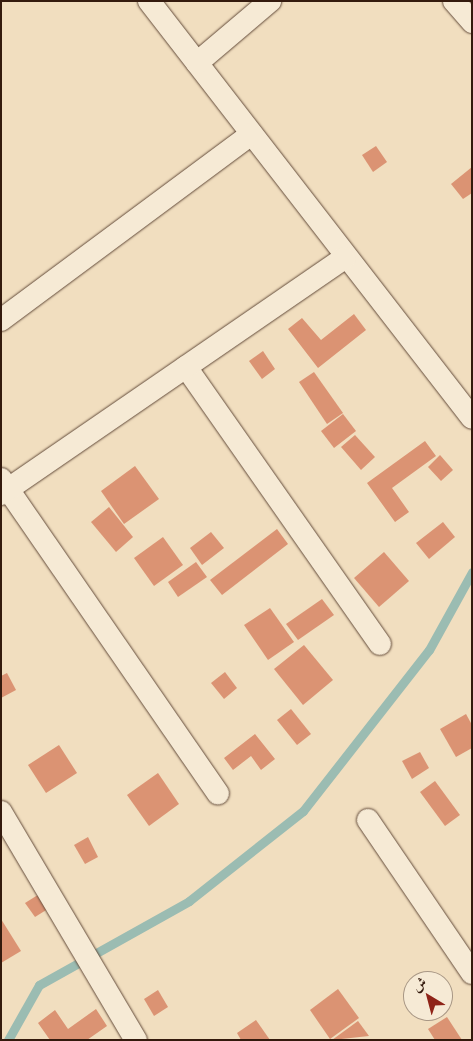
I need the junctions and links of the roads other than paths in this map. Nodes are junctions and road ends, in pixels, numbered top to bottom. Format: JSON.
{"nodes":[{"id":1,"x":149,"y":1,"type":"edge"},
{"id":2,"x":270,"y":1,"type":"edge"},
{"id":3,"x":454,"y":1,"type":"edge"},
{"id":4,"x":472,"y":22,"type":"edge"},
{"id":5,"x":197,"y":63,"type":"junction"},
{"id":6,"x":251,"y":134,"type":"junction"},
{"id":7,"x":344,"y":258,"type":"junction"},
{"id":8,"x":1,"y":320,"type":"edge"},
{"id":9,"x":186,"y":367,"type":"junction"},
{"id":10,"x":472,"y":418,"type":"edge"},
{"id":11,"x":4,"y":487,"type":"edge"},
{"id":12,"x":380,"y":644,"type":"dead end"},
{"id":13,"x":218,"y":793,"type":"dead end"},
{"id":14,"x":1,"y":812,"type":"edge"},
{"id":15,"x":368,"y":820,"type":"dead end"},
{"id":16,"x":469,"y":962,"type":"edge"},
{"id":17,"x":136,"y":1040,"type":"edge"}],
"edges":[{"from":1,"to":5,"type":"street"},
{"from":2,"to":5,"type":"street"},
{"from":3,"to":4,"type":"street"},
{"from":5,"to":6,"type":"street"},
{"from":6,"to":7,"type":"street"},
{"from":6,"to":8,"type":"street"},
{"from":7,"to":9,"type":"street"},
{"from":7,"to":10,"type":"street"},
{"from":9,"to":11,"type":"street"},
{"from":9,"to":12,"type":"street"},
{"from":11,"to":13,"type":"street"},
{"from":14,"to":17,"type":"street"},
{"from":15,"to":16,"type":"street"}]}
